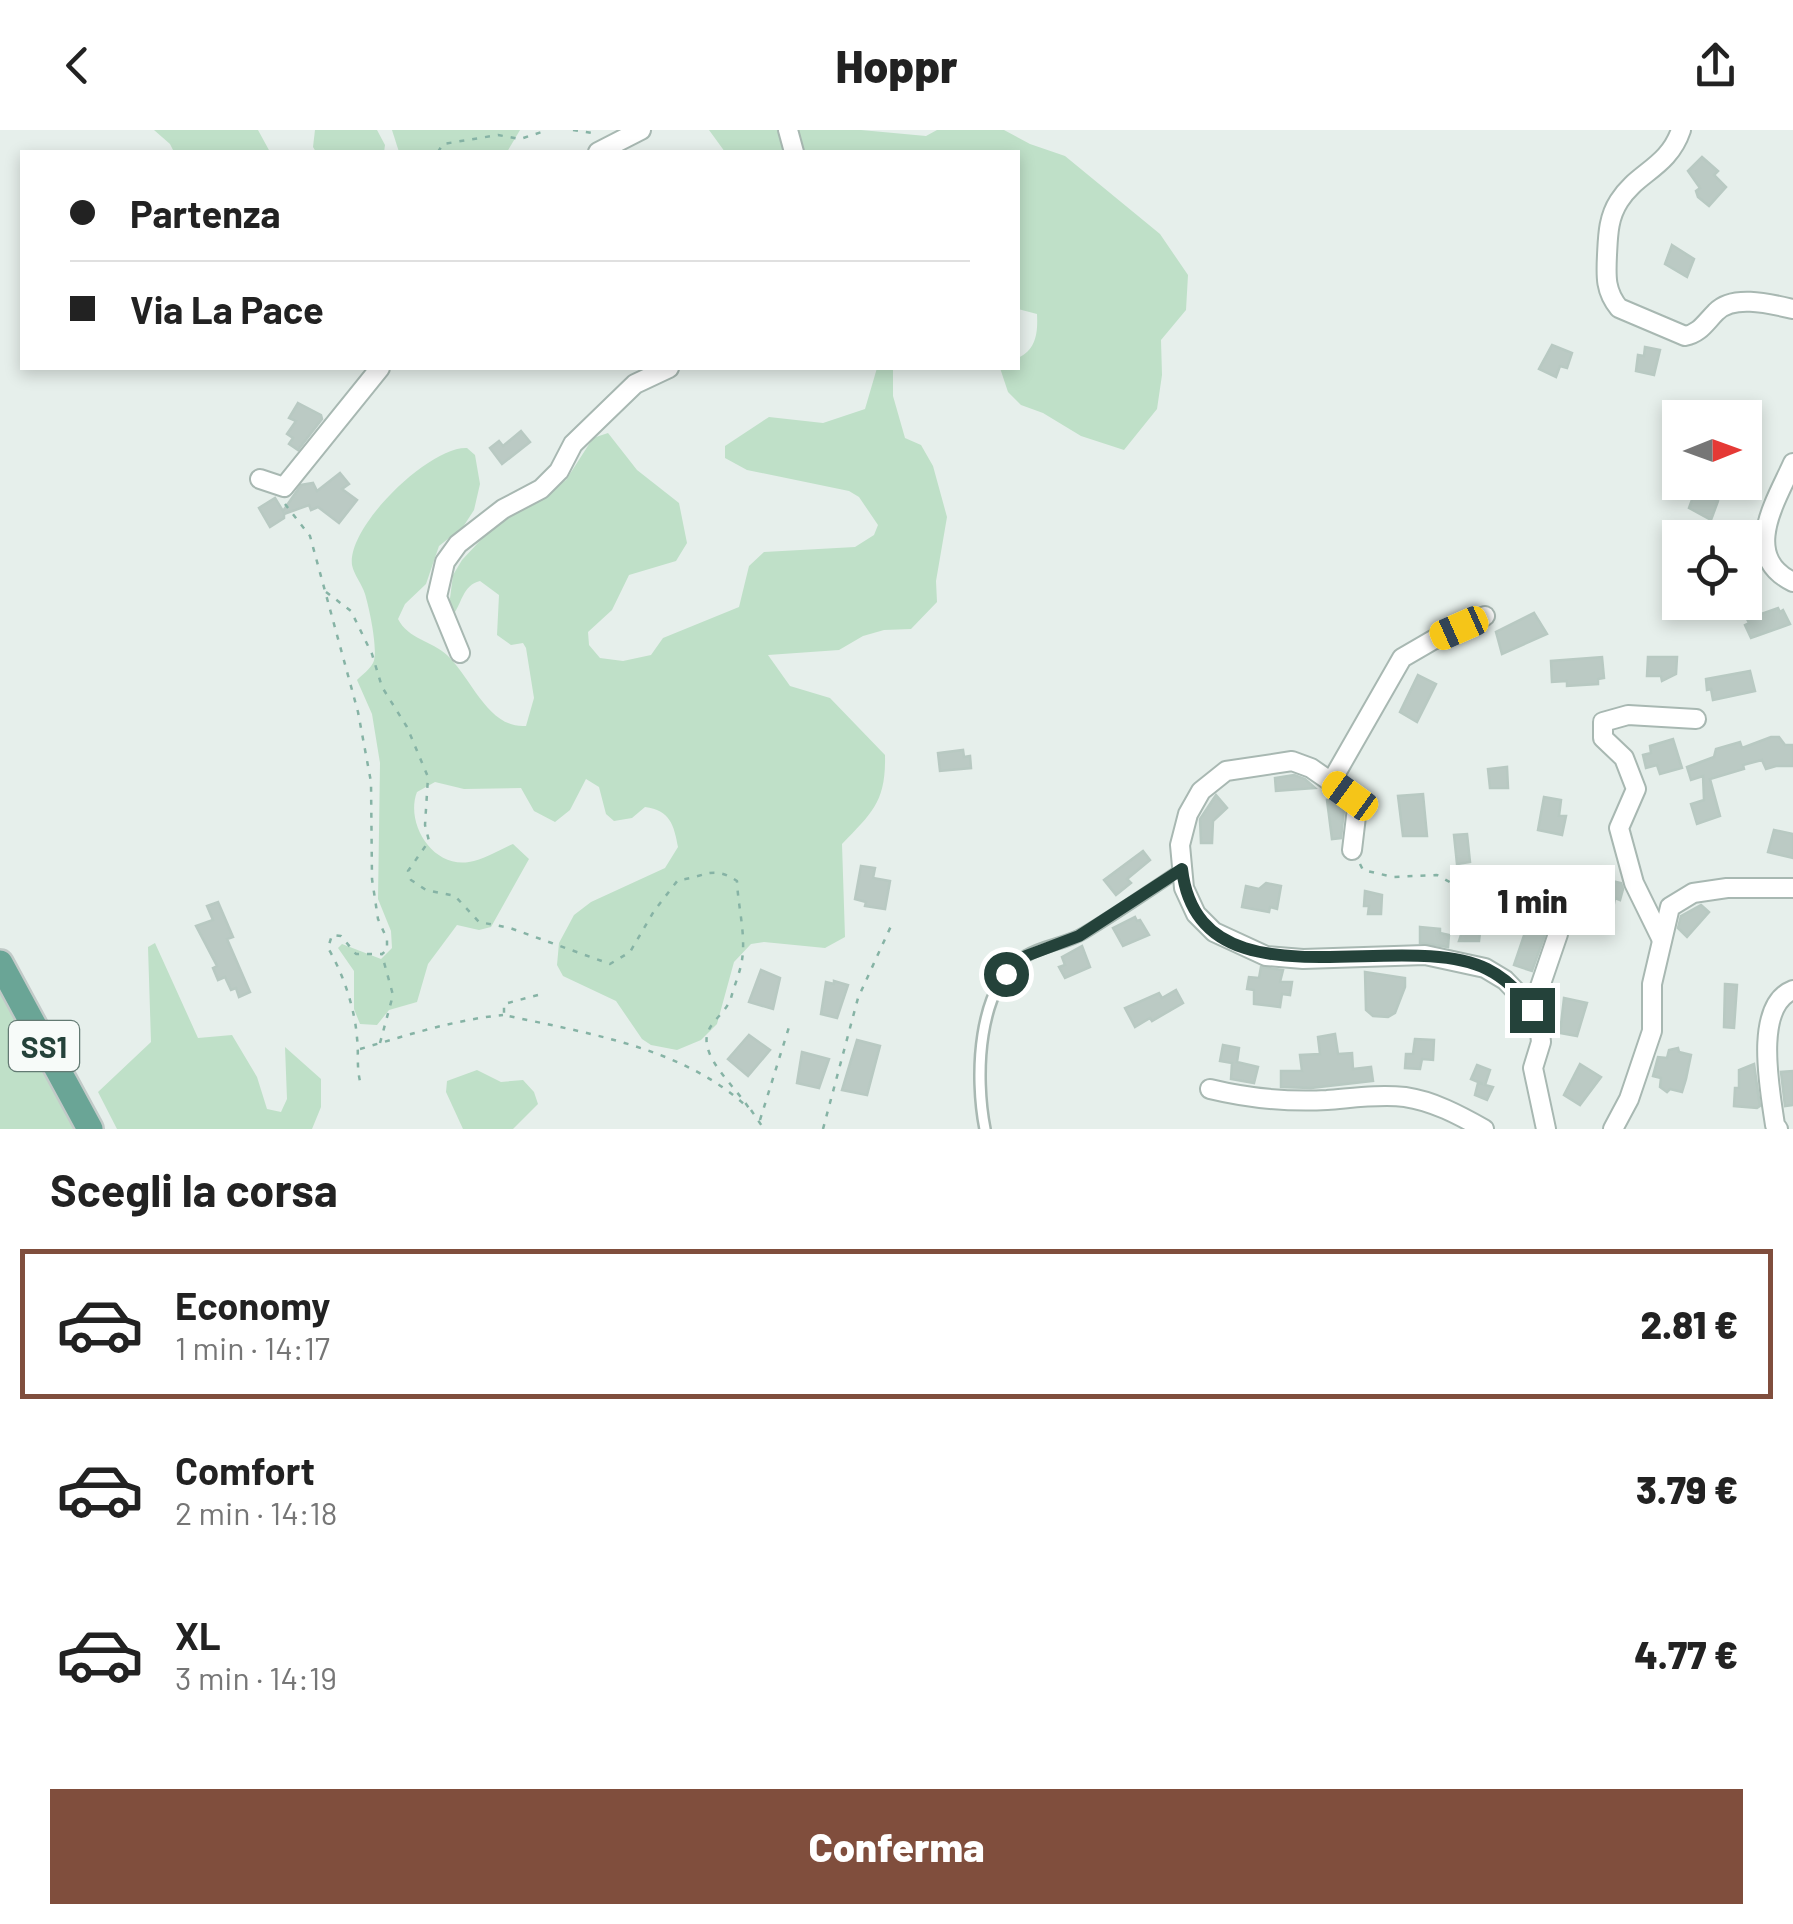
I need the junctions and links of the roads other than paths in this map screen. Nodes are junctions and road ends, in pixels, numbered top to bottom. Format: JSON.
{"nodes":[{"id":1,"x":641,"y":130,"type":"edge"},
{"id":2,"x":1680,"y":130,"type":"edge"},
{"id":3,"x":602,"y":150,"type":"edge"},
{"id":4,"x":1793,"y":309,"type":"edge"},
{"id":5,"x":378,"y":370,"type":"edge"},
{"id":6,"x":666,"y":370,"type":"edge"},
{"id":7,"x":1793,"y":462,"type":"edge"},
{"id":8,"x":260,"y":479,"type":"dead end"},
{"id":9,"x":1793,"y":582,"type":"edge"},
{"id":10,"x":1485,"y":616,"type":"dead end"},
{"id":11,"x":460,"y":653,"type":"dead end"},
{"id":12,"x":1696,"y":719,"type":"dead end"},
{"id":13,"x":1332,"y":782,"type":"junction"},
{"id":14,"x":1352,"y":850,"type":"road end"},
{"id":15,"x":1182,"y":869,"type":"junction"},
{"id":16,"x":1793,"y":888,"type":"edge"},
{"id":17,"x":1558,"y":934,"type":"road end"},
{"id":18,"x":1661,"y":938,"type":"junction"},
{"id":19,"x":0,"y":963,"type":"edge"},
{"id":20,"x":1793,"y":990,"type":"edge"},
{"id":21,"x":1532,"y":1010,"type":"junction"},
{"id":22,"x":1210,"y":1089,"type":"dead end"},
{"id":23,"x":90,"y":1129,"type":"edge"},
{"id":24,"x":984,"y":1129,"type":"edge"},
{"id":25,"x":1484,"y":1129,"type":"edge"},
{"id":26,"x":1546,"y":1129,"type":"edge"},
{"id":27,"x":1613,"y":1129,"type":"edge"},
{"id":28,"x":1778,"y":1129,"type":"edge"}],
"edges":[{"from":1,"to":3,"type":"street"},
{"from":2,"to":4,"type":"street"},
{"from":5,"to":8,"type":"street"},
{"from":6,"to":11,"type":"street"},
{"from":7,"to":9,"type":"street"},
{"from":10,"to":13,"type":"street"},
{"from":12,"to":18,"type":"street"},
{"from":13,"to":14,"type":"street"},
{"from":13,"to":15,"type":"street"},
{"from":15,"to":21,"type":"street"},
{"from":15,"to":24,"type":"lane"},
{"from":16,"to":18,"type":"street"},
{"from":17,"to":21,"type":"street"},
{"from":18,"to":27,"type":"street"},
{"from":19,"to":23,"type":"main road","number":"SS1"},
{"from":20,"to":28,"type":"street"},
{"from":21,"to":26,"type":"street"},
{"from":22,"to":25,"type":"street"}]}
